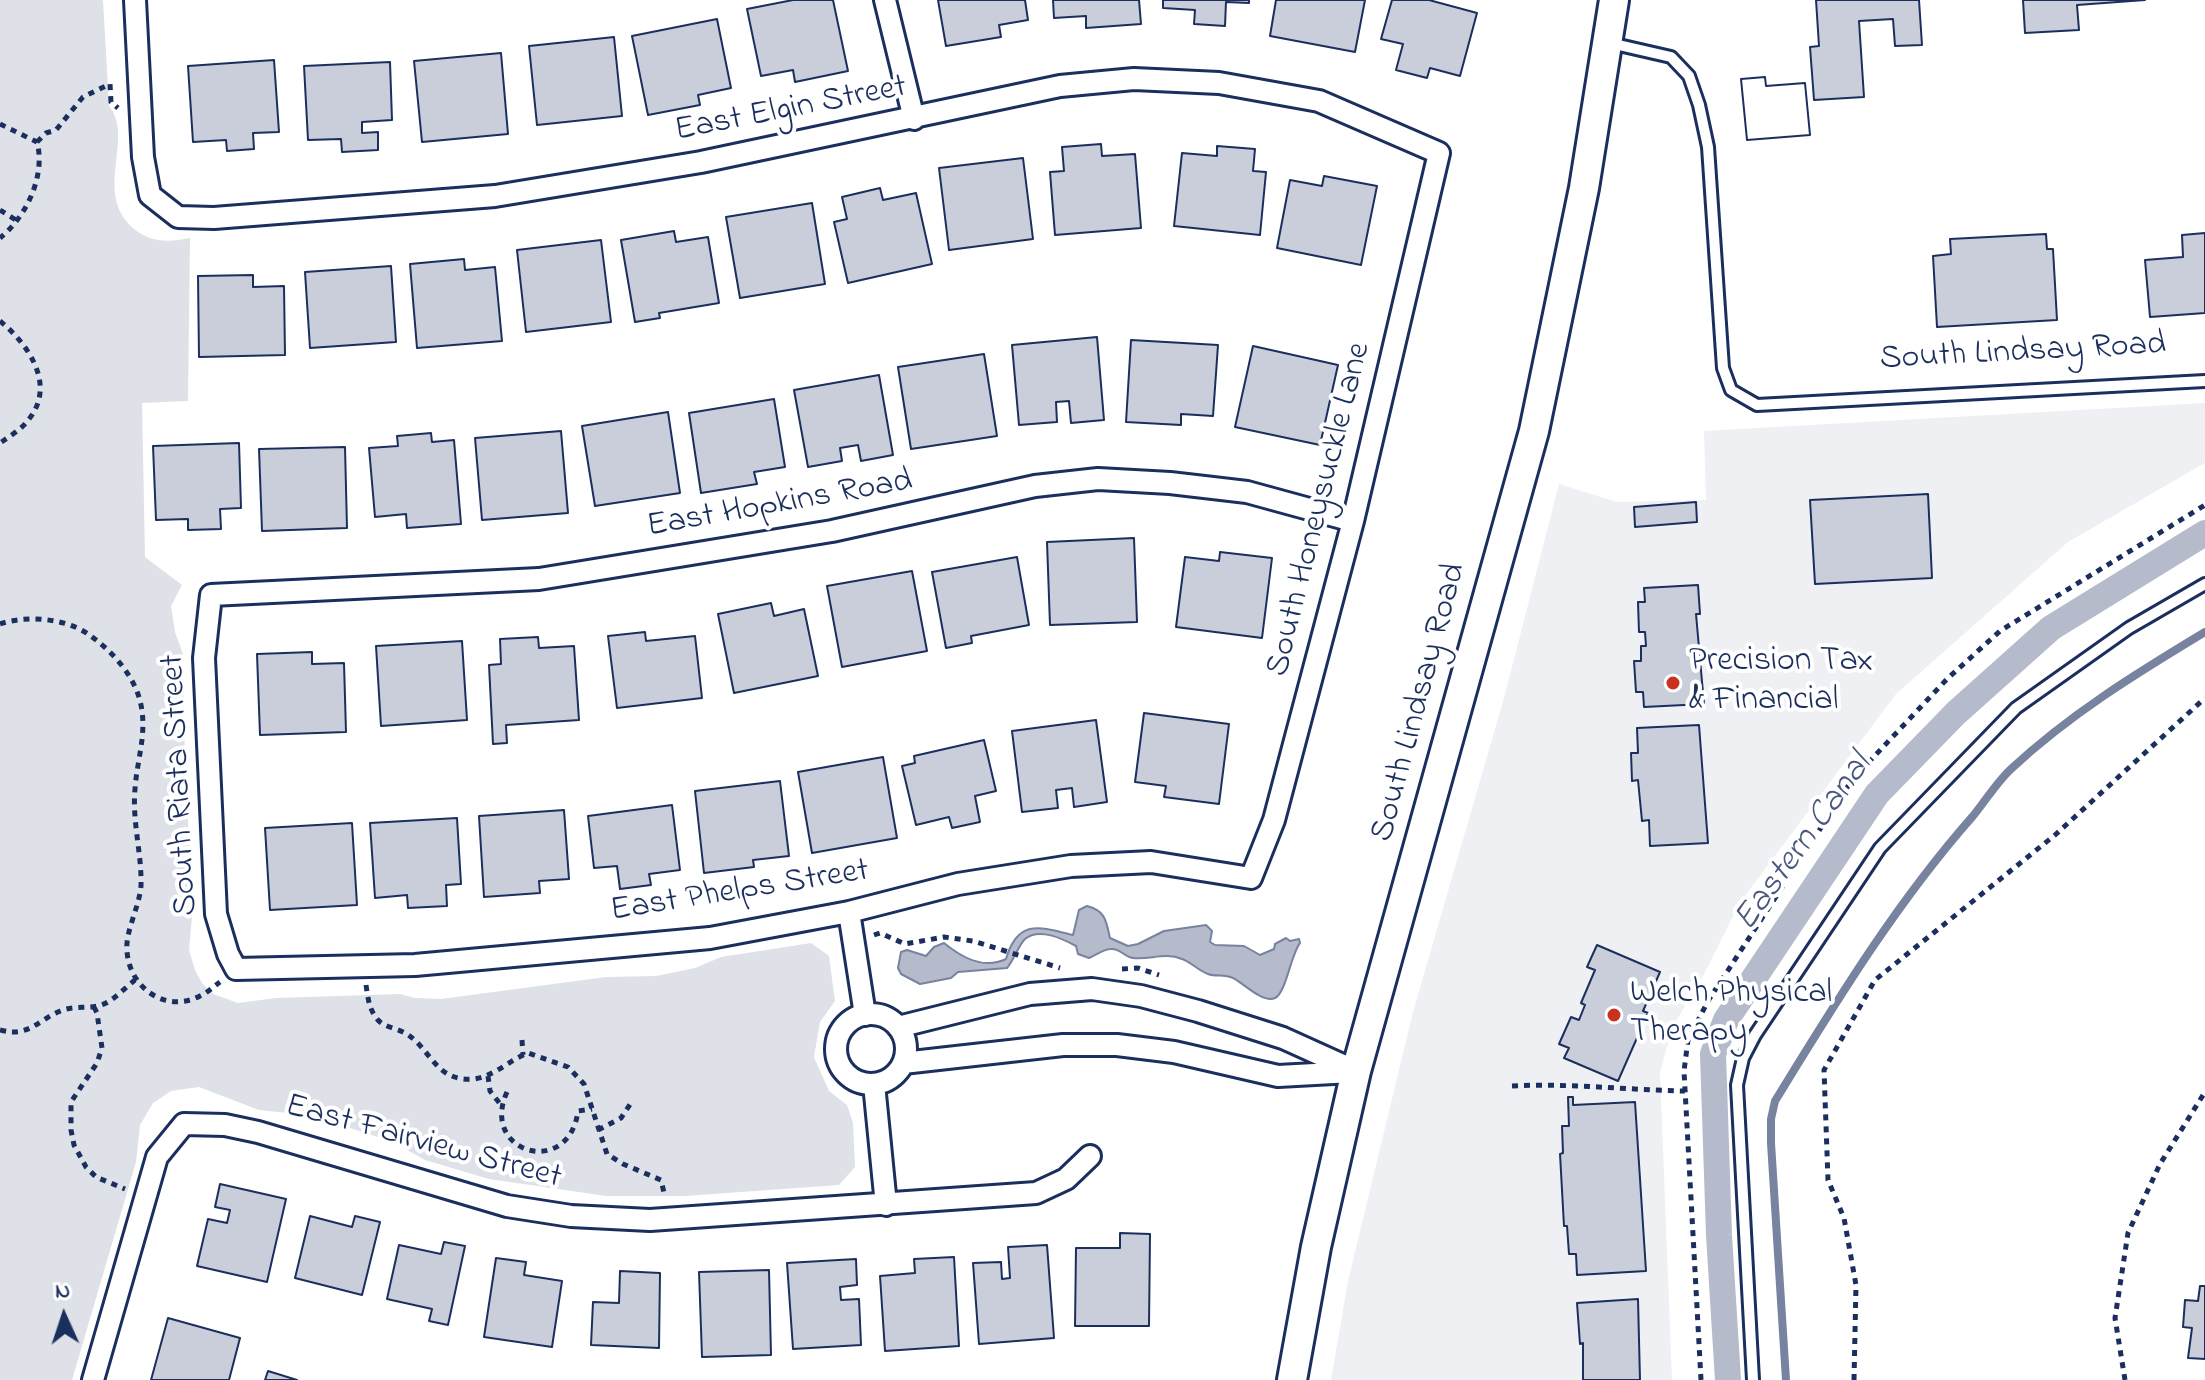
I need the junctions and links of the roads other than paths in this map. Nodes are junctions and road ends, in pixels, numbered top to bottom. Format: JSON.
{"nodes":[{"id":1,"x":135,"y":0,"type":"edge"},
{"id":2,"x":885,"y":0,"type":"edge"},
{"id":3,"x":1614,"y":0,"type":"edge"},
{"id":4,"x":1608,"y":42,"type":"junction"},
{"id":5,"x":914,"y":119,"type":"junction"},
{"id":6,"x":1439,"y":153,"type":"joint"},
{"id":7,"x":2205,"y":381,"type":"edge"},
{"id":8,"x":1353,"y":521,"type":"junction"},
{"id":9,"x":2205,"y":584,"type":"edge"},
{"id":10,"x":211,"y":595,"type":"joint"},
{"id":11,"x":1251,"y":878,"type":"joint"},
{"id":12,"x":849,"y":912,"type":"junction"},
{"id":13,"x":236,"y":969,"type":"joint"},
{"id":14,"x":865,"y":1015,"type":"junction"},
{"id":15,"x":898,"y":1027,"type":"junction"},
{"id":16,"x":903,"y":1063,"type":"junction"},
{"id":17,"x":1356,"y":1071,"type":"junction"},
{"id":18,"x":874,"y":1084,"type":"junction"},
{"id":19,"x":1090,"y":1156,"type":"dead end"},
{"id":20,"x":886,"y":1205,"type":"junction"},
{"id":21,"x":93,"y":1380,"type":"edge"},
{"id":22,"x":1292,"y":1380,"type":"edge"},
{"id":23,"x":1753,"y":1380,"type":"edge"}],
"edges":[{"from":1,"to":5,"type":"street","name":"East Elgin Street"},
{"from":2,"to":5,"type":"street"},
{"from":3,"to":4,"type":"main road","name":"South Lindsay Road"},
{"from":4,"to":7,"type":"lane","name":"South Lindsay Road"},
{"from":4,"to":17,"type":"main road","name":"South Lindsay Road"},
{"from":5,"to":6,"type":"street","name":"East Elgin Street"},
{"from":6,"to":8,"type":"street","name":"South Honeysuckle Lane"},
{"from":8,"to":10,"type":"street","name":"East Hopkins Road"},
{"from":8,"to":11,"type":"street","name":"South Honeysuckle Lane"},
{"from":9,"to":23,"type":"lane"},
{"from":10,"to":13,"type":"street","name":"South Riata Street"},
{"from":11,"to":12,"type":"street","name":"East Phelps Street"},
{"from":12,"to":13,"type":"street","name":"East Phelps Street"},
{"from":12,"to":14,"type":"street"},
{"from":14,"to":15,"type":"street"},
{"from":14,"to":18,"type":"street"},
{"from":15,"to":16,"type":"street"},
{"from":15,"to":17,"type":"street"},
{"from":16,"to":17,"type":"street"},
{"from":16,"to":18,"type":"street"},
{"from":17,"to":22,"type":"main road","name":"South Lindsay Road"},
{"from":18,"to":20,"type":"street"},
{"from":19,"to":20,"type":"street","name":"East Fairview Street"},
{"from":20,"to":21,"type":"street","name":"East Fairview Street"}]}
